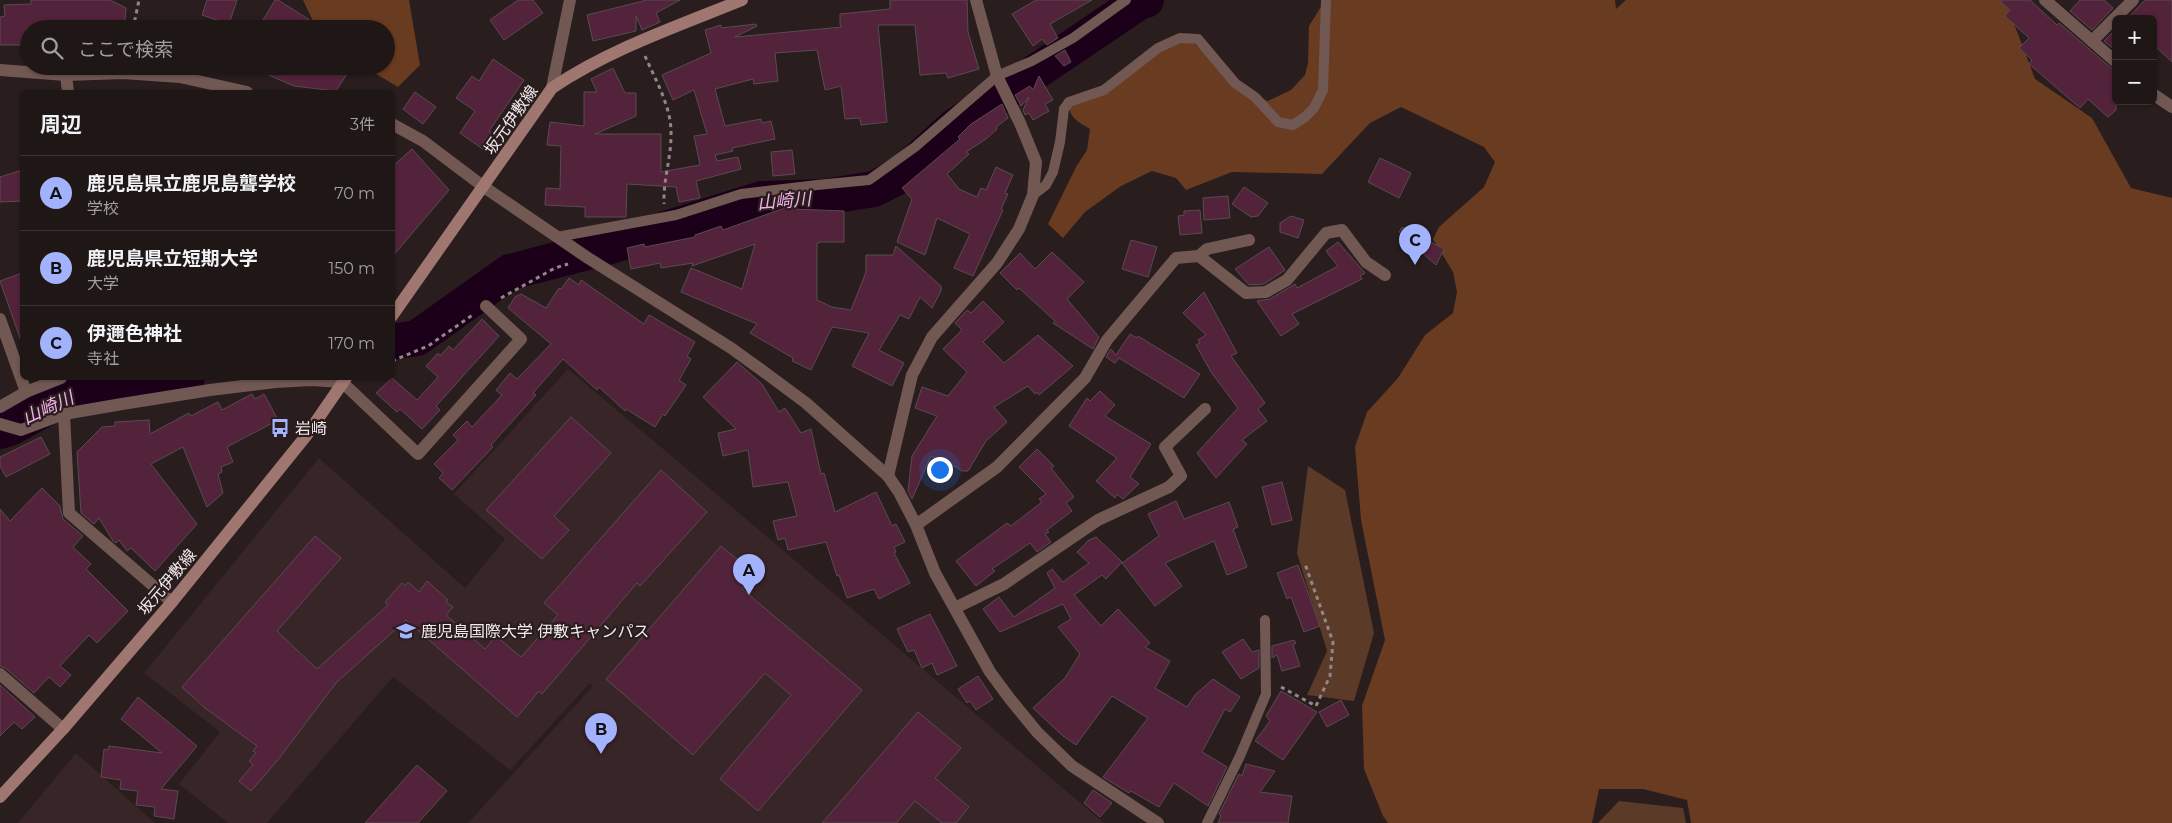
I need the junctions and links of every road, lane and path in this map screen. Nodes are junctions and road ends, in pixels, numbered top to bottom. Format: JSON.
{"nodes":[{"id":1,"x":139,"y":0,"type":"edge"},
{"id":2,"x":570,"y":0,"type":"edge"},
{"id":3,"x":742,"y":0,"type":"edge"},
{"id":4,"x":976,"y":0,"type":"edge"},
{"id":5,"x":1126,"y":0,"type":"edge"},
{"id":6,"x":1326,"y":0,"type":"edge"},
{"id":7,"x":2045,"y":0,"type":"edge"},
{"id":8,"x":2133,"y":0,"type":"edge"},
{"id":9,"x":135,"y":20,"type":"edge"},
{"id":10,"x":2092,"y":41,"type":"junction"},
{"id":11,"x":640,"y":42,"type":"junction"},
{"id":12,"x":2114,"y":60,"type":"edge"},
{"id":13,"x":0,"y":70,"type":"edge"},
{"id":14,"x":20,"y":72,"type":"edge"},
{"id":15,"x":66,"y":75,"type":"edge"},
{"id":16,"x":146,"y":75,"type":"edge"},
{"id":17,"x":997,"y":76,"type":"junction"},
{"id":18,"x":552,"y":88,"type":"junction"},
{"id":19,"x":68,"y":90,"type":"edge"},
{"id":20,"x":237,"y":90,"type":"edge"},
{"id":21,"x":2157,"y":96,"type":"edge"},
{"id":22,"x":2170,"y":104,"type":"edge"},
{"id":23,"x":395,"y":126,"type":"edge"},
{"id":24,"x":484,"y":187,"type":"junction"},
{"id":25,"x":1033,"y":195,"type":"junction"},
{"id":26,"x":665,"y":217,"type":"junction"},
{"id":27,"x":557,"y":237,"type":"junction"},
{"id":28,"x":1249,"y":240,"type":"dead end"},
{"id":29,"x":1199,"y":256,"type":"junction"},
{"id":30,"x":1385,"y":275,"type":"dead end"},
{"id":31,"x":486,"y":306,"type":"dead end"},
{"id":32,"x":395,"y":312,"type":"edge"},
{"id":33,"x":0,"y":319,"type":"edge"},
{"id":34,"x":20,"y":375,"type":"edge"},
{"id":35,"x":22,"y":380,"type":"edge"},
{"id":36,"x":56,"y":380,"type":"edge"},
{"id":37,"x":344,"y":380,"type":"edge"},
{"id":38,"x":210,"y":384,"type":"edge"},
{"id":39,"x":26,"y":392,"type":"junction"},
{"id":40,"x":0,"y":407,"type":"edge"},
{"id":41,"x":1205,"y":408,"type":"dead end"},
{"id":42,"x":64,"y":414,"type":"junction"},
{"id":43,"x":0,"y":424,"type":"edge"},
{"id":44,"x":888,"y":476,"type":"junction"},
{"id":45,"x":916,"y":525,"type":"junction"},
{"id":46,"x":1305,"y":564,"type":"dead end"},
{"id":47,"x":172,"y":602,"type":"junction"},
{"id":48,"x":955,"y":608,"type":"junction"},
{"id":49,"x":1265,"y":620,"type":"dead end"},
{"id":50,"x":0,"y":674,"type":"edge"},
{"id":51,"x":1266,"y":679,"type":"junction"},
{"id":52,"x":63,"y":729,"type":"junction"},
{"id":53,"x":0,"y":797,"type":"edge"},
{"id":54,"x":1158,"y":823,"type":"edge"},
{"id":55,"x":1207,"y":823,"type":"edge"}],
"edges":[{"from":1,"to":9,"type":"path"},
{"from":2,"to":18,"type":"street"},
{"from":3,"to":11,"type":"main road","name":"坂元伊敷線"},
{"from":4,"to":17,"type":"street"},
{"from":5,"to":17,"type":"lane"},
{"from":6,"to":25,"type":"lane"},
{"from":7,"to":10,"type":"street"},
{"from":8,"to":10,"type":"street"},
{"from":10,"to":12,"type":"street"},
{"from":11,"to":18,"type":"main road","name":"坂元伊敷線"},
{"from":11,"to":26,"type":"path"},
{"from":13,"to":14,"type":"street"},
{"from":15,"to":19,"type":"street"},
{"from":16,"to":20,"type":"street"},
{"from":17,"to":25,"type":"street"},
{"from":17,"to":26,"type":"lane"},
{"from":18,"to":24,"type":"main road","name":"坂元伊敷線"},
{"from":21,"to":22,"type":"street"},
{"from":23,"to":24,"type":"street"},
{"from":24,"to":27,"type":"street"},
{"from":24,"to":32,"type":"main road","name":"坂元伊敷線"},
{"from":25,"to":44,"type":"street"},
{"from":26,"to":27,"type":"lane"},
{"from":27,"to":44,"type":"street"},
{"from":28,"to":29,"type":"street"},
{"from":29,"to":30,"type":"street"},
{"from":29,"to":45,"type":"street"},
{"from":31,"to":37,"type":"street"},
{"from":33,"to":34,"type":"street"},
{"from":35,"to":39,"type":"street"},
{"from":36,"to":39,"type":"street"},
{"from":37,"to":38,"type":"street"},
{"from":37,"to":47,"type":"main road","name":"坂元伊敷線"},
{"from":38,"to":42,"type":"street"},
{"from":39,"to":40,"type":"street"},
{"from":41,"to":48,"type":"street"},
{"from":42,"to":43,"type":"street"},
{"from":42,"to":47,"type":"street"},
{"from":44,"to":45,"type":"street"},
{"from":45,"to":48,"type":"street"},
{"from":46,"to":51,"type":"path"},
{"from":47,"to":52,"type":"main road","name":"坂元伊敷線"},
{"from":48,"to":54,"type":"street"},
{"from":49,"to":51,"type":"lane"},
{"from":50,"to":52,"type":"street"},
{"from":51,"to":55,"type":"lane"},
{"from":52,"to":53,"type":"main road","name":"坂元伊敷線"}]}
